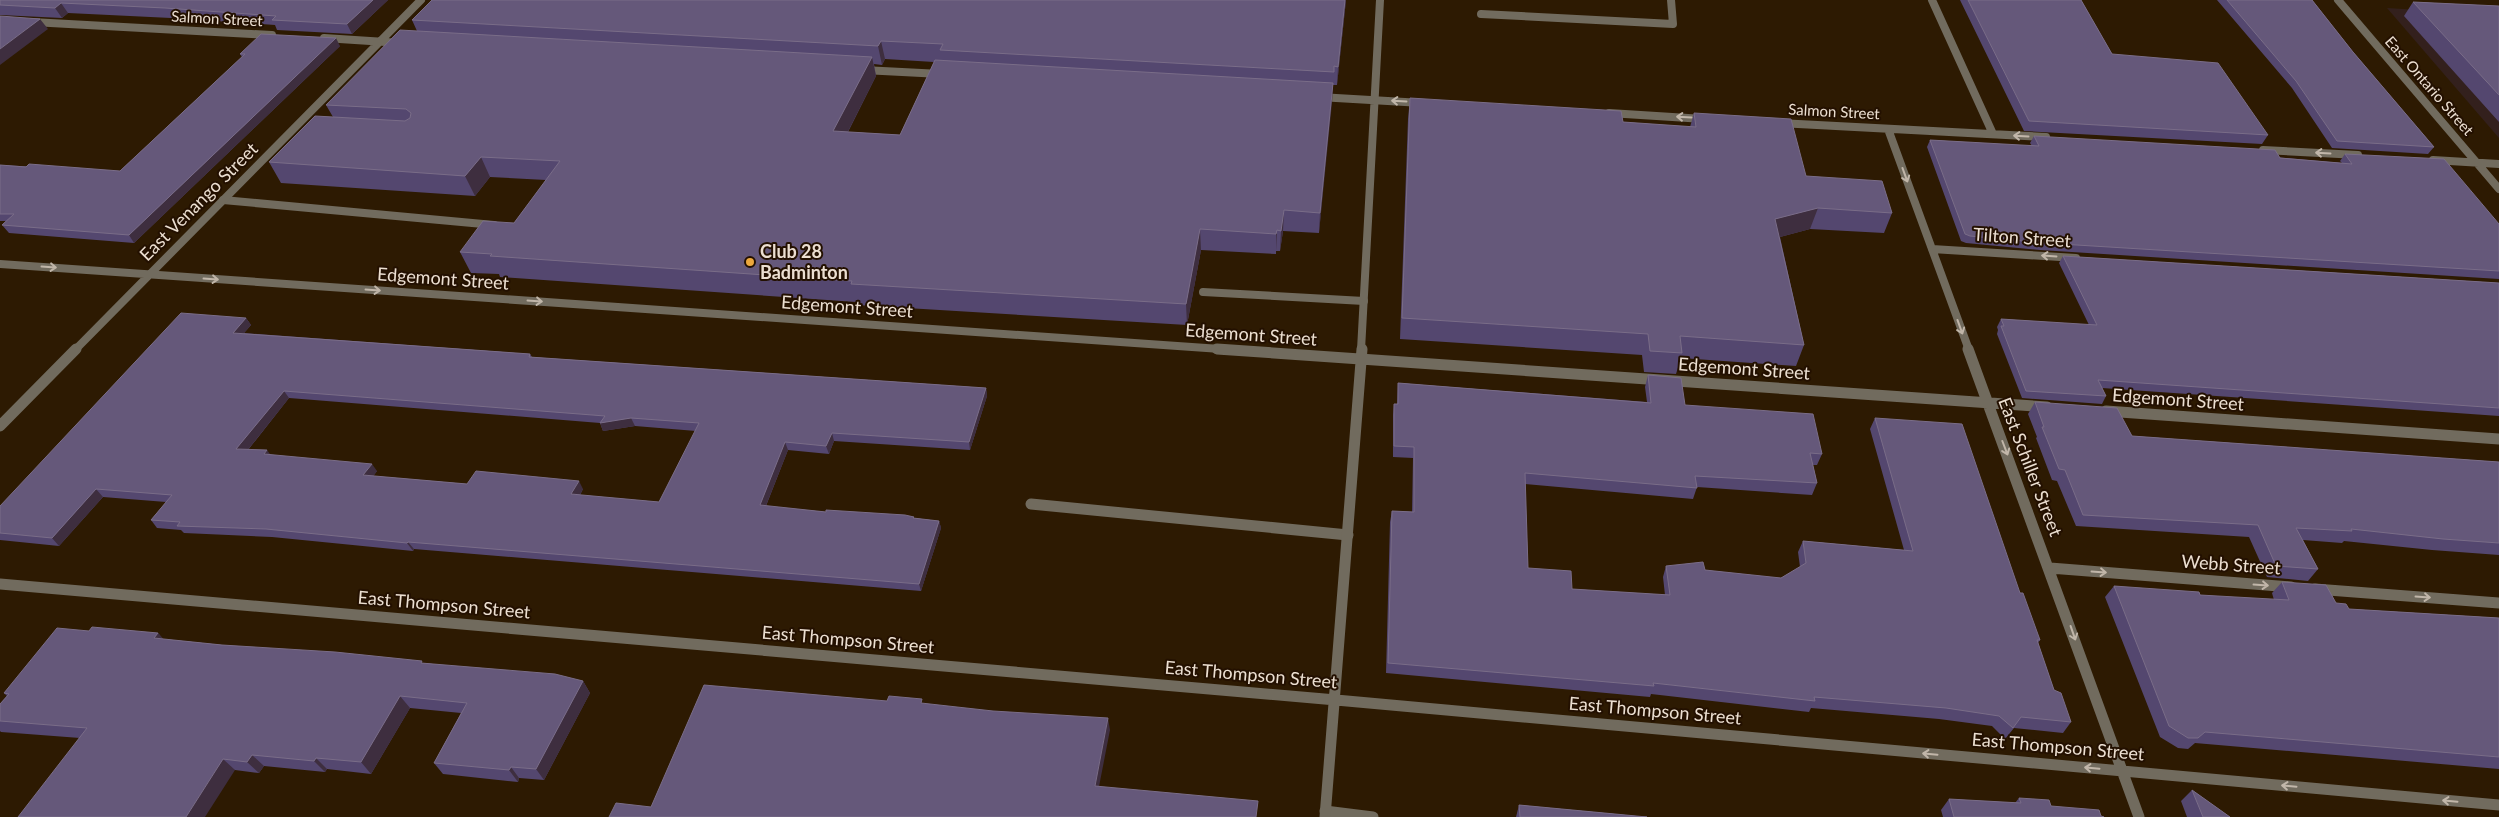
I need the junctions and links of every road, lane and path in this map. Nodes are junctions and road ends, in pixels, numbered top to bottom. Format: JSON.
{"nodes":[{"id":1,"x":421,"y":0,"type":"edge"},
{"id":2,"x":1380,"y":0,"type":"edge"},
{"id":3,"x":1671,"y":0,"type":"edge"},
{"id":4,"x":1932,"y":0,"type":"edge"},
{"id":5,"x":2338,"y":0,"type":"edge"},
{"id":6,"x":1481,"y":14,"type":"dead end"},
{"id":7,"x":20,"y":22,"type":"edge"},
{"id":8,"x":283,"y":36,"type":"edge"},
{"id":9,"x":312,"y":38,"type":"edge"},
{"id":10,"x":380,"y":41,"type":"junction"},
{"id":11,"x":410,"y":43,"type":"edge"},
{"id":12,"x":857,"y":70,"type":"edge"},
{"id":13,"x":947,"y":75,"type":"edge"},
{"id":14,"x":1314,"y":96,"type":"edge"},
{"id":15,"x":1374,"y":100,"type":"junction"},
{"id":16,"x":1433,"y":103,"type":"edge"},
{"id":17,"x":1601,"y":113,"type":"edge"},
{"id":18,"x":1710,"y":119,"type":"edge"},
{"id":19,"x":1769,"y":122,"type":"edge"},
{"id":20,"x":1888,"y":129,"type":"junction"},
{"id":21,"x":1993,"y":134,"type":"junction"},
{"id":22,"x":2052,"y":138,"type":"edge"},
{"id":23,"x":2249,"y":149,"type":"edge"},
{"id":24,"x":2368,"y":156,"type":"edge"},
{"id":25,"x":2427,"y":159,"type":"edge"},
{"id":26,"x":2476,"y":162,"type":"junction"},
{"id":27,"x":2499,"y":164,"type":"edge"},
{"id":28,"x":2499,"y":189,"type":"edge"},
{"id":29,"x":223,"y":200,"type":"junction"},
{"id":30,"x":495,"y":225,"type":"edge"},
{"id":31,"x":1932,"y":249,"type":"junction"},
{"id":32,"x":2081,"y":258,"type":"edge"},
{"id":33,"x":0,"y":264,"type":"edge"},
{"id":34,"x":150,"y":274,"type":"junction"},
{"id":35,"x":1202,"y":292,"type":"dead end"},
{"id":36,"x":1364,"y":301,"type":"junction"},
{"id":37,"x":1361,"y":360,"type":"junction"},
{"id":38,"x":1988,"y":402,"type":"junction"},
{"id":39,"x":2056,"y":407,"type":"edge"},
{"id":40,"x":2096,"y":410,"type":"edge"},
{"id":41,"x":0,"y":426,"type":"edge"},
{"id":42,"x":2499,"y":439,"type":"edge"},
{"id":43,"x":1032,"y":504,"type":"dead end"},
{"id":44,"x":1348,"y":534,"type":"junction"},
{"id":45,"x":2050,"y":568,"type":"junction"},
{"id":46,"x":0,"y":584,"type":"edge"},
{"id":47,"x":2499,"y":603,"type":"edge"},
{"id":48,"x":1336,"y":700,"type":"junction"},
{"id":49,"x":2122,"y":771,"type":"junction"},
{"id":50,"x":2499,"y":805,"type":"edge"},
{"id":51,"x":1325,"y":814,"type":"edge"},
{"id":52,"x":1373,"y":817,"type":"edge"},
{"id":53,"x":2139,"y":817,"type":"edge"}],
"edges":[{"from":1,"to":10,"type":"street","name":"East Venango Street"},
{"from":2,"to":15,"type":"street"},
{"from":3,"to":6,"type":"street"},
{"from":4,"to":21,"type":"street"},
{"from":5,"to":26,"type":"street","name":"East Ontario Street"},
{"from":7,"to":8,"type":"street","name":"Salmon Street"},
{"from":9,"to":10,"type":"street"},
{"from":10,"to":11,"type":"street"},
{"from":10,"to":29,"type":"street","name":"East Venango Street"},
{"from":12,"to":13,"type":"street"},
{"from":14,"to":15,"type":"street"},
{"from":16,"to":15,"type":"street","one_way":true},
{"from":15,"to":36,"type":"street"},
{"from":18,"to":17,"type":"street","one_way":true},
{"from":19,"to":20,"type":"street","name":"Salmon Street"},
{"from":20,"to":21,"type":"street","name":"Salmon Street"},
{"from":20,"to":31,"type":"street","name":"East Schiller Street","one_way":true},
{"from":22,"to":21,"type":"street","name":"Salmon Street","one_way":true},
{"from":24,"to":23,"type":"street","one_way":true},
{"from":25,"to":26,"type":"street"},
{"from":26,"to":27,"type":"street"},
{"from":26,"to":28,"type":"street","name":"East Ontario Street"},
{"from":29,"to":30,"type":"street"},
{"from":29,"to":34,"type":"street","name":"East Venango Street"},
{"from":32,"to":31,"type":"street","name":"Tilton Street","one_way":true},
{"from":31,"to":38,"type":"street","name":"East Schiller Street","one_way":true},
{"from":33,"to":34,"type":"street","name":"Edgemont Street","one_way":true},
{"from":34,"to":37,"type":"street","name":"Edgemont Street","one_way":true},
{"from":34,"to":41,"type":"street","name":"East Venango Street"},
{"from":35,"to":36,"type":"street"},
{"from":36,"to":37,"type":"street"},
{"from":37,"to":38,"type":"street","name":"Edgemont Street"},
{"from":37,"to":44,"type":"street"},
{"from":38,"to":39,"type":"street","name":"Edgemont Street"},
{"from":38,"to":45,"type":"street","name":"East Schiller Street","one_way":true},
{"from":40,"to":42,"type":"street","name":"Edgemont Street"},
{"from":43,"to":44,"type":"street"},
{"from":44,"to":48,"type":"street"},
{"from":45,"to":47,"type":"street","name":"Webb Street","one_way":true},
{"from":45,"to":49,"type":"street","name":"East Schiller Street","one_way":true},
{"from":46,"to":48,"type":"street","name":"East Thompson Street"},
{"from":49,"to":48,"type":"street","name":"East Thompson Street","one_way":true},
{"from":48,"to":51,"type":"street"},
{"from":50,"to":49,"type":"street","name":"East Thompson Street","one_way":true},
{"from":49,"to":53,"type":"street","name":"East Schiller Street"},
{"from":51,"to":52,"type":"street"}]}
